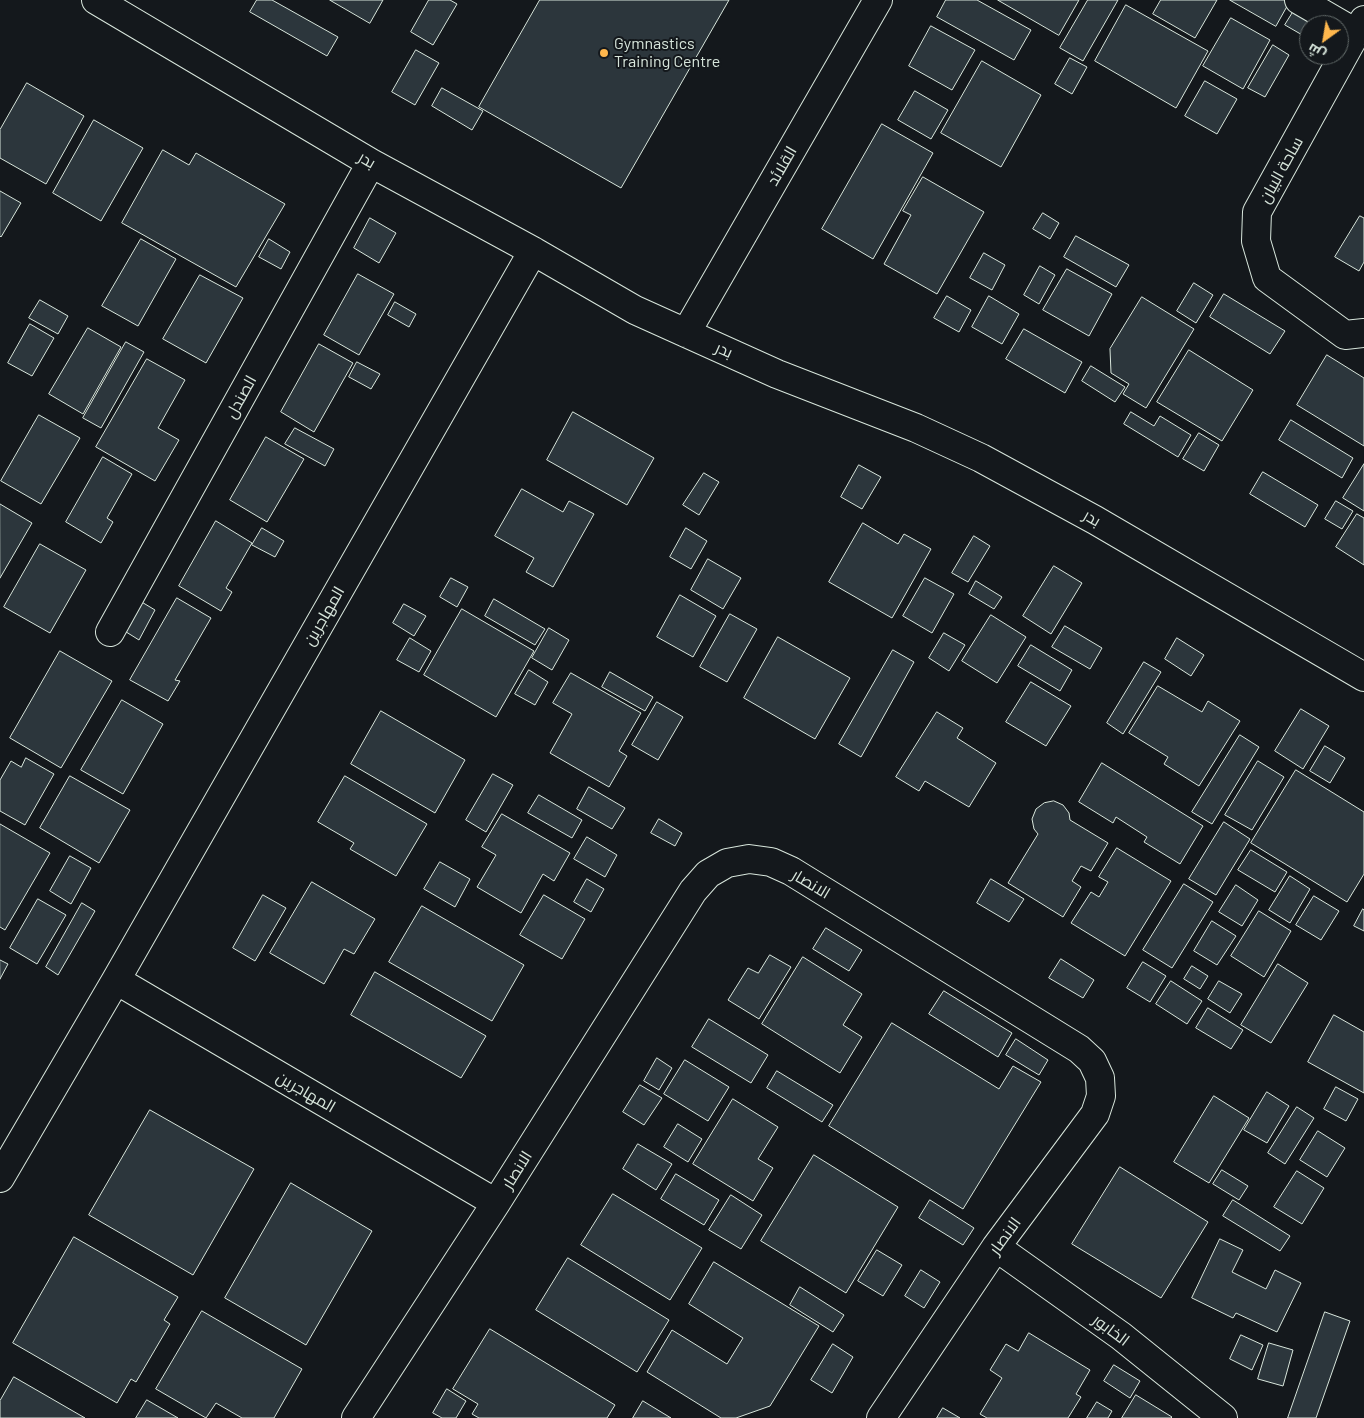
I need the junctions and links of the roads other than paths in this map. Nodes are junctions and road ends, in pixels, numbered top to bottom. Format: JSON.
{"nodes":[{"id":1,"x":96,"y":0,"type":"edge"},
{"id":2,"x":878,"y":0,"type":"edge"},
{"id":3,"x":1300,"y":0,"type":"edge"},
{"id":4,"x":1360,"y":26,"type":"edge"},
{"id":5,"x":371,"y":163,"type":"junction"},
{"id":6,"x":533,"y":252,"type":"junction"},
{"id":7,"x":686,"y":333,"type":"junction"},
{"id":8,"x":1364,"y":333,"type":"edge"},
{"id":9,"x":110,"y":632,"type":"dead end"},
{"id":10,"x":1364,"y":677,"type":"edge"},
{"id":11,"x":116,"y":980,"type":"junction"},
{"id":12,"x":0,"y":1178,"type":"edge"},
{"id":13,"x":496,"y":1203,"type":"junction"},
{"id":14,"x":996,"y":1247,"type":"junction"},
{"id":15,"x":356,"y":1418,"type":"edge"},
{"id":16,"x":881,"y":1418,"type":"edge"},
{"id":17,"x":1223,"y":1418,"type":"edge"}],
"edges":[{"from":1,"to":5,"type":"street","name":"بدر"},
{"from":2,"to":7,"type":"street","name":"القلائد"},
{"from":3,"to":4,"type":"street"},
{"from":4,"to":8,"type":"street","name":"ساحة البيان"},
{"from":5,"to":6,"type":"street","name":"بدر"},
{"from":5,"to":9,"type":"street","name":"الصندل"},
{"from":6,"to":7,"type":"street","name":"بدر"},
{"from":6,"to":11,"type":"street","name":"المهاجرين"},
{"from":7,"to":10,"type":"street","name":"بدر"},
{"from":11,"to":12,"type":"street","name":"المهاجرين"},
{"from":11,"to":13,"type":"street","name":"المهاجرين"},
{"from":13,"to":14,"type":"street","name":"الانصار"},
{"from":13,"to":15,"type":"street","name":"الانصار"},
{"from":14,"to":16,"type":"street","name":"الانصار"},
{"from":14,"to":17,"type":"street","name":"الخابور"}]}
